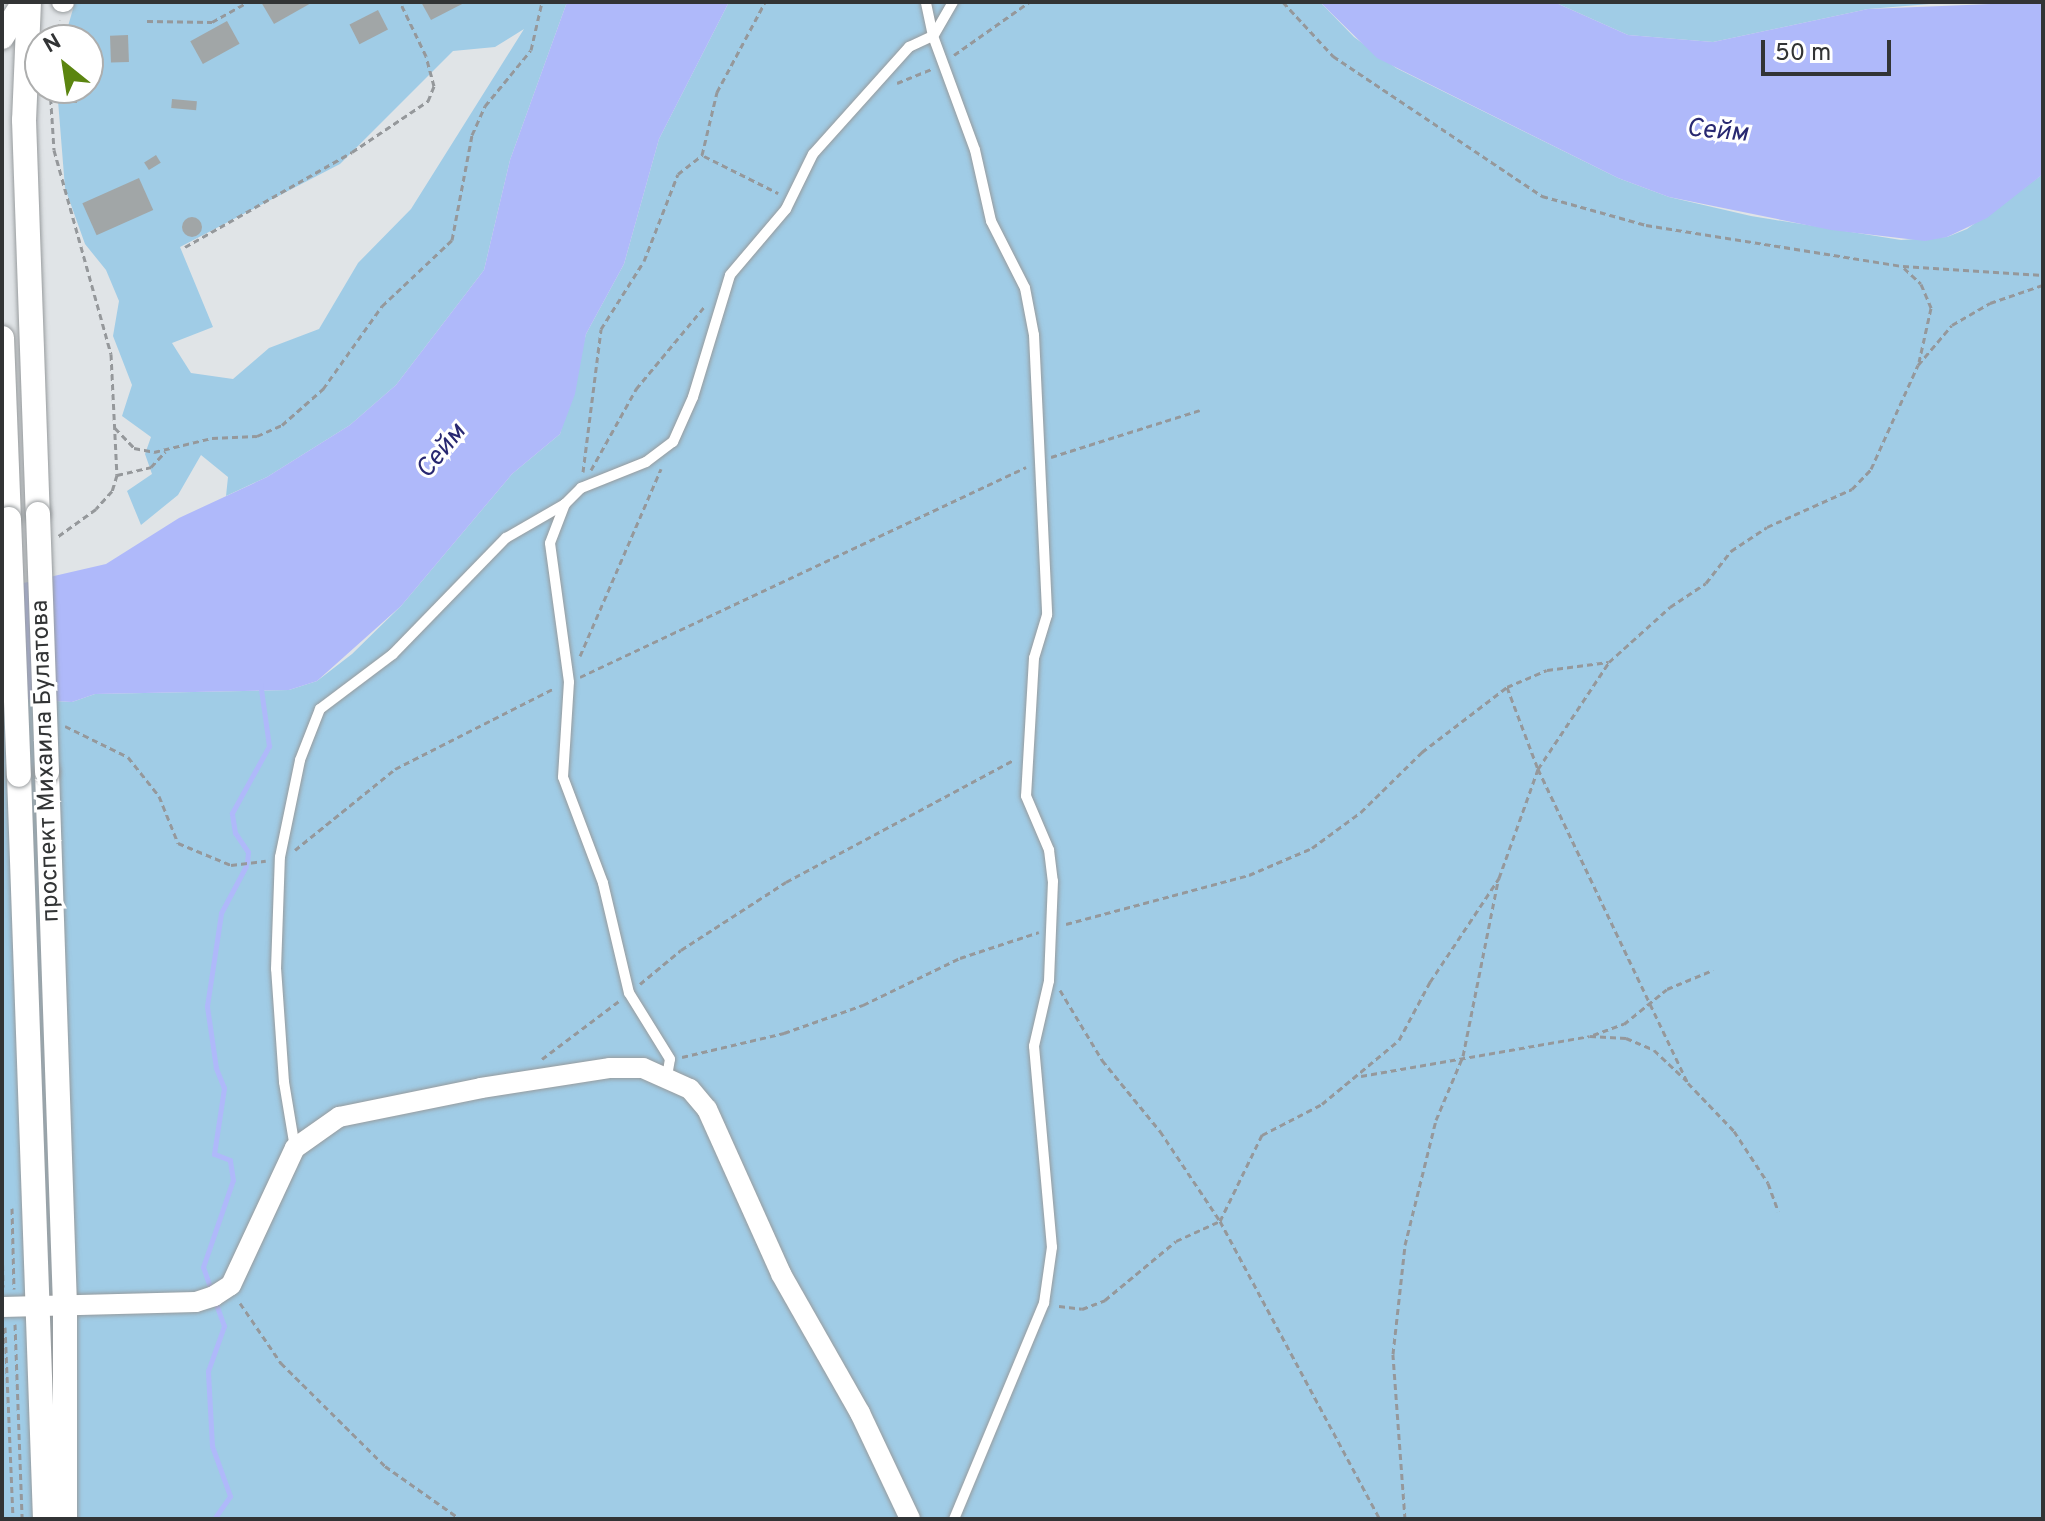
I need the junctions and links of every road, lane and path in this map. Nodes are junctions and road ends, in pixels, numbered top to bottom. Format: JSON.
{"nodes":[{"id":1,"x":26,"y":2,"type":"edge"},
{"id":2,"x":248,"y":2,"type":"edge"},
{"id":3,"x":400,"y":2,"type":"edge"},
{"id":4,"x":542,"y":2,"type":"edge"},
{"id":5,"x":764,"y":2,"type":"edge"},
{"id":6,"x":926,"y":2,"type":"edge"},
{"id":7,"x":953,"y":2,"type":"edge"},
{"id":8,"x":1283,"y":2,"type":"edge"},
{"id":9,"x":147,"y":21,"type":"dead end"},
{"id":10,"x":933,"y":36,"type":"junction"},
{"id":11,"x":2,"y":37,"type":"edge"},
{"id":12,"x":51,"y":104,"type":"edge"},
{"id":13,"x":702,"y":155,"type":"junction"},
{"id":14,"x":794,"y":192,"type":"junction"},
{"id":15,"x":185,"y":247,"type":"dead end"},
{"id":16,"x":1903,"y":266,"type":"junction"},
{"id":17,"x":730,"y":275,"type":"junction"},
{"id":18,"x":2043,"y":275,"type":"edge"},
{"id":19,"x":2043,"y":285,"type":"edge"},
{"id":20,"x":2,"y":338,"type":"edge"},
{"id":21,"x":1918,"y":365,"type":"junction"},
{"id":22,"x":1200,"y":410,"type":"dead end"},
{"id":23,"x":115,"y":428,"type":"junction"},
{"id":24,"x":673,"y":442,"type":"junction"},
{"id":25,"x":165,"y":451,"type":"junction"},
{"id":26,"x":1041,"y":460,"type":"junction"},
{"id":27,"x":117,"y":475,"type":"junction"},
{"id":28,"x":581,"y":488,"type":"junction"},
{"id":29,"x":565,"y":504,"type":"junction"},
{"id":30,"x":66,"y":533,"type":"dead end"},
{"id":31,"x":1609,"y":662,"type":"junction"},
{"id":32,"x":569,"y":682,"type":"junction"},
{"id":33,"x":1507,"y":687,"type":"junction"},
{"id":34,"x":1028,"y":752,"type":"junction"},
{"id":35,"x":1538,"y":769,"type":"junction"},
{"id":36,"x":1499,"y":878,"type":"junction"},
{"id":37,"x":1049,"y":929,"type":"junction"},
{"id":38,"x":1713,"y":970,"type":"dead end"},
{"id":39,"x":1049,"y":981,"type":"junction"},
{"id":40,"x":629,"y":993,"type":"junction"},
{"id":41,"x":1649,"y":1001,"type":"junction"},
{"id":42,"x":1590,"y":1036,"type":"junction"},
{"id":43,"x":1463,"y":1056,"type":"junction"},
{"id":44,"x":540,"y":1061,"type":"dead end"},
{"id":45,"x":669,"y":1068,"type":"junction"},
{"id":46,"x":1357,"y":1077,"type":"junction"},
{"id":47,"x":1688,"y":1083,"type":"junction"},
{"id":48,"x":295,"y":1148,"type":"junction"},
{"id":49,"x":1778,"y":1211,"type":"dead end"},
{"id":50,"x":1220,"y":1221,"type":"junction"},
{"id":51,"x":2,"y":1235,"type":"edge"},
{"id":52,"x":231,"y":1285,"type":"junction"},
{"id":53,"x":1043,"y":1304,"type":"junction"},
{"id":54,"x":35,"y":1305,"type":"junction"},
{"id":55,"x":65,"y":1306,"type":"junction"},
{"id":56,"x":3,"y":1307,"type":"edge"},
{"id":57,"x":13,"y":1519,"type":"edge"},
{"id":58,"x":45,"y":1519,"type":"edge"},
{"id":59,"x":65,"y":1519,"type":"edge"},
{"id":60,"x":460,"y":1519,"type":"edge"},
{"id":61,"x":910,"y":1519,"type":"edge"},
{"id":62,"x":954,"y":1519,"type":"edge"},
{"id":63,"x":1380,"y":1519,"type":"edge"},
{"id":64,"x":1405,"y":1519,"type":"edge"}],
"edges":[{"from":1,"to":11,"type":"street","name":"проспект Михаила Булатова"},
{"from":1,"to":55,"type":"street","name":"проспект Михаила Булатова","bridge":true},
{"from":2,"to":9,"type":"path"},
{"from":3,"to":15,"type":"path"},
{"from":4,"to":25,"type":"path"},
{"from":5,"to":13,"type":"path"},
{"from":6,"to":10,"type":"lane"},
{"from":7,"to":10,"type":"lane"},
{"from":8,"to":16,"type":"path"},
{"from":10,"to":14,"type":"lane"},
{"from":10,"to":26,"type":"lane"},
{"from":12,"to":23,"type":"path"},
{"from":13,"to":14,"type":"path"},
{"from":13,"to":28,"type":"path"},
{"from":14,"to":17,"type":"lane"},
{"from":16,"to":18,"type":"path"},
{"from":16,"to":21,"type":"path"},
{"from":17,"to":24,"type":"lane"},
{"from":17,"to":28,"type":"path"},
{"from":19,"to":21,"type":"path"},
{"from":20,"to":54,"type":"street","name":"проспект Михаила Булатова","bridge":true},
{"from":21,"to":31,"type":"path"},
{"from":22,"to":26,"type":"path"},
{"from":23,"to":25,"type":"path"},
{"from":23,"to":27,"type":"path"},
{"from":24,"to":28,"type":"lane"},
{"from":24,"to":32,"type":"path"},
{"from":25,"to":27,"type":"path"},
{"from":26,"to":32,"type":"path"},
{"from":26,"to":34,"type":"lane"},
{"from":27,"to":30,"type":"path"},
{"from":28,"to":29,"type":"lane"},
{"from":29,"to":32,"type":"lane"},
{"from":29,"to":48,"type":"lane"},
{"from":31,"to":33,"type":"path"},
{"from":31,"to":35,"type":"path"},
{"from":32,"to":40,"type":"lane"},
{"from":33,"to":35,"type":"path"},
{"from":33,"to":37,"type":"path"},
{"from":34,"to":37,"type":"lane"},
{"from":34,"to":40,"type":"path"},
{"from":35,"to":36,"type":"path"},
{"from":35,"to":41,"type":"path"},
{"from":36,"to":43,"type":"path"},
{"from":36,"to":46,"type":"path"},
{"from":37,"to":39,"type":"lane"},
{"from":37,"to":45,"type":"path"},
{"from":38,"to":41,"type":"path"},
{"from":39,"to":50,"type":"path"},
{"from":39,"to":53,"type":"lane"},
{"from":40,"to":44,"type":"path"},
{"from":40,"to":45,"type":"lane"},
{"from":41,"to":42,"type":"path"},
{"from":41,"to":47,"type":"path"},
{"from":42,"to":43,"type":"path"},
{"from":42,"to":47,"type":"path"},
{"from":43,"to":46,"type":"path"},
{"from":43,"to":64,"type":"path"},
{"from":45,"to":48,"type":"street"},
{"from":45,"to":61,"type":"street"},
{"from":46,"to":50,"type":"path"},
{"from":47,"to":49,"type":"path"},
{"from":48,"to":52,"type":"street"},
{"from":50,"to":53,"type":"path"},
{"from":50,"to":63,"type":"path"},
{"from":51,"to":56,"type":"path"},
{"from":52,"to":55,"type":"street"},
{"from":52,"to":60,"type":"path"},
{"from":53,"to":62,"type":"lane"},
{"from":54,"to":55,"type":"street"},
{"from":54,"to":56,"type":"street"},
{"from":54,"to":58,"type":"street","name":"проспект Михаила Булатова"},
{"from":55,"to":59,"type":"street","name":"проспект Михаила Булатова"},
{"from":56,"to":57,"type":"path"}]}
